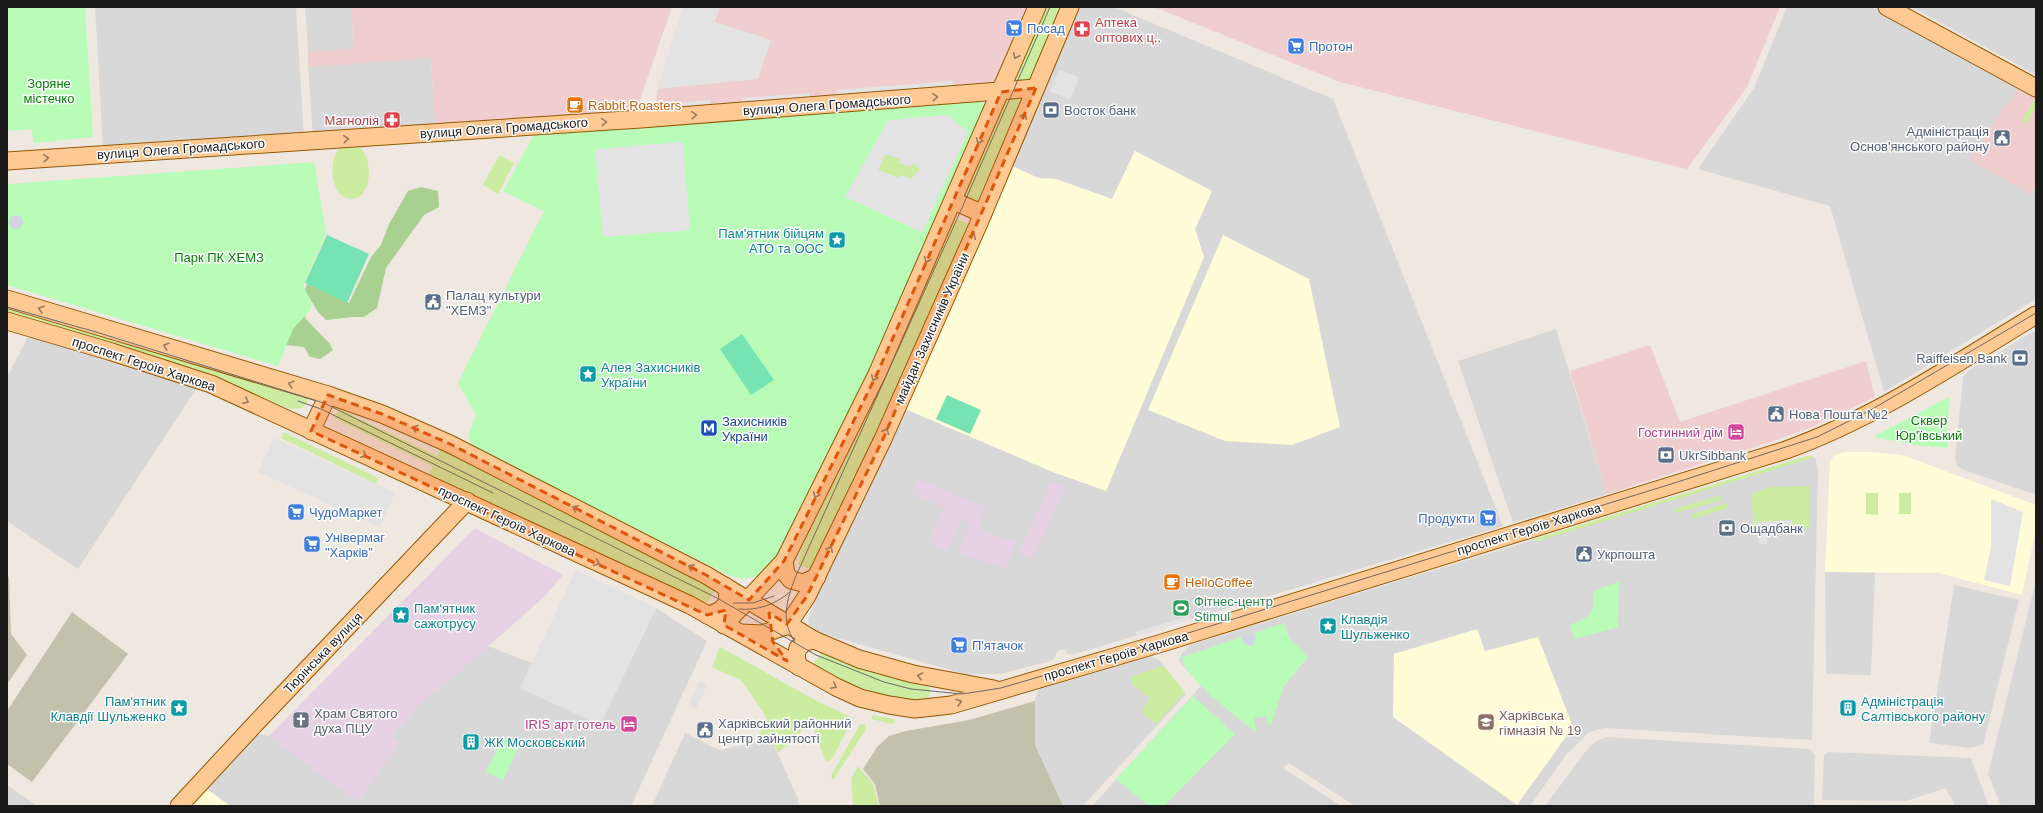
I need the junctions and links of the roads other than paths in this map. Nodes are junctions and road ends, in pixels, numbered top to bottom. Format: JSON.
{"nodes":[{"id":1,"x":1037,"y":7,"type":"edge"},
{"id":2,"x":1070,"y":7,"type":"edge"},
{"id":3,"x":1887,"y":7,"type":"edge"},
{"id":4,"x":1036,"y":88,"type":"junction"},
{"id":5,"x":2036,"y":88,"type":"edge"},
{"id":6,"x":1001,"y":92,"type":"junction"},
{"id":7,"x":7,"y":161,"type":"edge"},
{"id":8,"x":954,"y":201,"type":"junction"},
{"id":9,"x":982,"y":214,"type":"junction"},
{"id":10,"x":7,"y":299,"type":"edge"},
{"id":11,"x":2036,"y":316,"type":"edge"},
{"id":12,"x":7,"y":321,"type":"edge"},
{"id":13,"x":328,"y":395,"type":"junction"},
{"id":14,"x":311,"y":431,"type":"junction"},
{"id":15,"x":467,"y":501,"type":"junction"},
{"id":16,"x":784,"y":561,"type":"junction"},
{"id":17,"x":817,"y":577,"type":"junction"},
{"id":18,"x":768,"y":580,"type":"junction"},
{"id":19,"x":725,"y":586,"type":"junction"},
{"id":20,"x":807,"y":596,"type":"junction"},
{"id":21,"x":749,"y":600,"type":"junction"},
{"id":22,"x":727,"y":603,"type":"junction"},
{"id":23,"x":770,"y":614,"type":"junction"},
{"id":24,"x":707,"y":615,"type":"junction"},
{"id":25,"x":787,"y":624,"type":"junction"},
{"id":26,"x":724,"y":625,"type":"junction"},
{"id":27,"x":771,"y":632,"type":"junction"},
{"id":28,"x":739,"y":633,"type":"junction"},
{"id":29,"x":814,"y":640,"type":"junction"},
{"id":30,"x":793,"y":664,"type":"junction"},
{"id":31,"x":1000,"y":690,"type":"junction"},
{"id":32,"x":179,"y":806,"type":"edge"}],
"edges":[{"from":1,"to":6,"type":"main road","one_way":true},
{"from":2,"to":4,"type":"main road","name":"майдан Захисників України"},
{"from":3,"to":5,"type":"main road"},
{"from":4,"to":6,"type":"main road","name":"вулиця Олега Громадського"},
{"from":9,"to":4,"type":"main road","name":"майдан Захисників України","one_way":true},
{"from":7,"to":6,"type":"main road","name":"вулиця Олега Громадського","one_way":true},
{"from":6,"to":8,"type":"main road","one_way":true},
{"from":8,"to":9,"type":"main road"},
{"from":8,"to":16,"type":"main road","one_way":true},
{"from":17,"to":9,"type":"main road","name":"майдан Захисників України","one_way":true},
{"from":13,"to":10,"type":"main road","name":"проспект Героїв Харкова","one_way":true},
{"from":11,"to":31,"type":"main road","name":"проспект Героїв Харкова"},
{"from":12,"to":14,"type":"main road","name":"проспект Героїв Харкова","one_way":true},
{"from":13,"to":14,"type":"main road"},
{"from":19,"to":13,"type":"main road","name":"проспект Героїв Харкова","one_way":true},
{"from":14,"to":15,"type":"main road","name":"проспект Героїв Харкова","one_way":true},
{"from":15,"to":24,"type":"main road","name":"проспект Героїв Харкова","one_way":true},
{"from":15,"to":32,"type":"main road","name":"Тюрінська вулиця"},
{"from":16,"to":17,"type":"main road"},
{"from":16,"to":18,"type":"main road"},
{"from":17,"to":20,"type":"main road","name":"майдан Захисників України"},
{"from":18,"to":19,"type":"main road"},
{"from":18,"to":21,"type":"main road"},
{"from":18,"to":23,"type":"main road"},
{"from":19,"to":21,"type":"main road","name":"проспект Героїв Харкова"},
{"from":19,"to":22,"type":"main road"},
{"from":20,"to":25,"type":"main road","name":"майдан Захисників України"},
{"from":20,"to":29,"type":"main road"},
{"from":21,"to":23,"type":"main road","name":"проспект Героїв Харкова"},
{"from":21,"to":26,"type":"main road"},
{"from":22,"to":24,"type":"main road"},
{"from":22,"to":26,"type":"main road"},
{"from":23,"to":25,"type":"main road","name":"проспект Героїв Харкова"},
{"from":23,"to":27,"type":"main road"},
{"from":24,"to":26,"type":"main road","name":"проспект Героїв Харкова"},
{"from":25,"to":27,"type":"main road","name":"майдан Захисників України"},
{"from":25,"to":29,"type":"main road","name":"проспект Героїв Харкова"},
{"from":26,"to":28,"type":"main road","name":"проспект Героїв Харкова"},
{"from":27,"to":28,"type":"main road","name":"майдан Захисників України"},
{"from":27,"to":30,"type":"main road"},
{"from":28,"to":30,"type":"main road","name":"проспект Героїв Харкова"},
{"from":29,"to":30,"type":"main road"},
{"from":31,"to":29,"type":"main road","name":"проспект Героїв Харкова","one_way":true},
{"from":30,"to":31,"type":"main road","name":"проспект Героїв Харкова","one_way":true}]}
